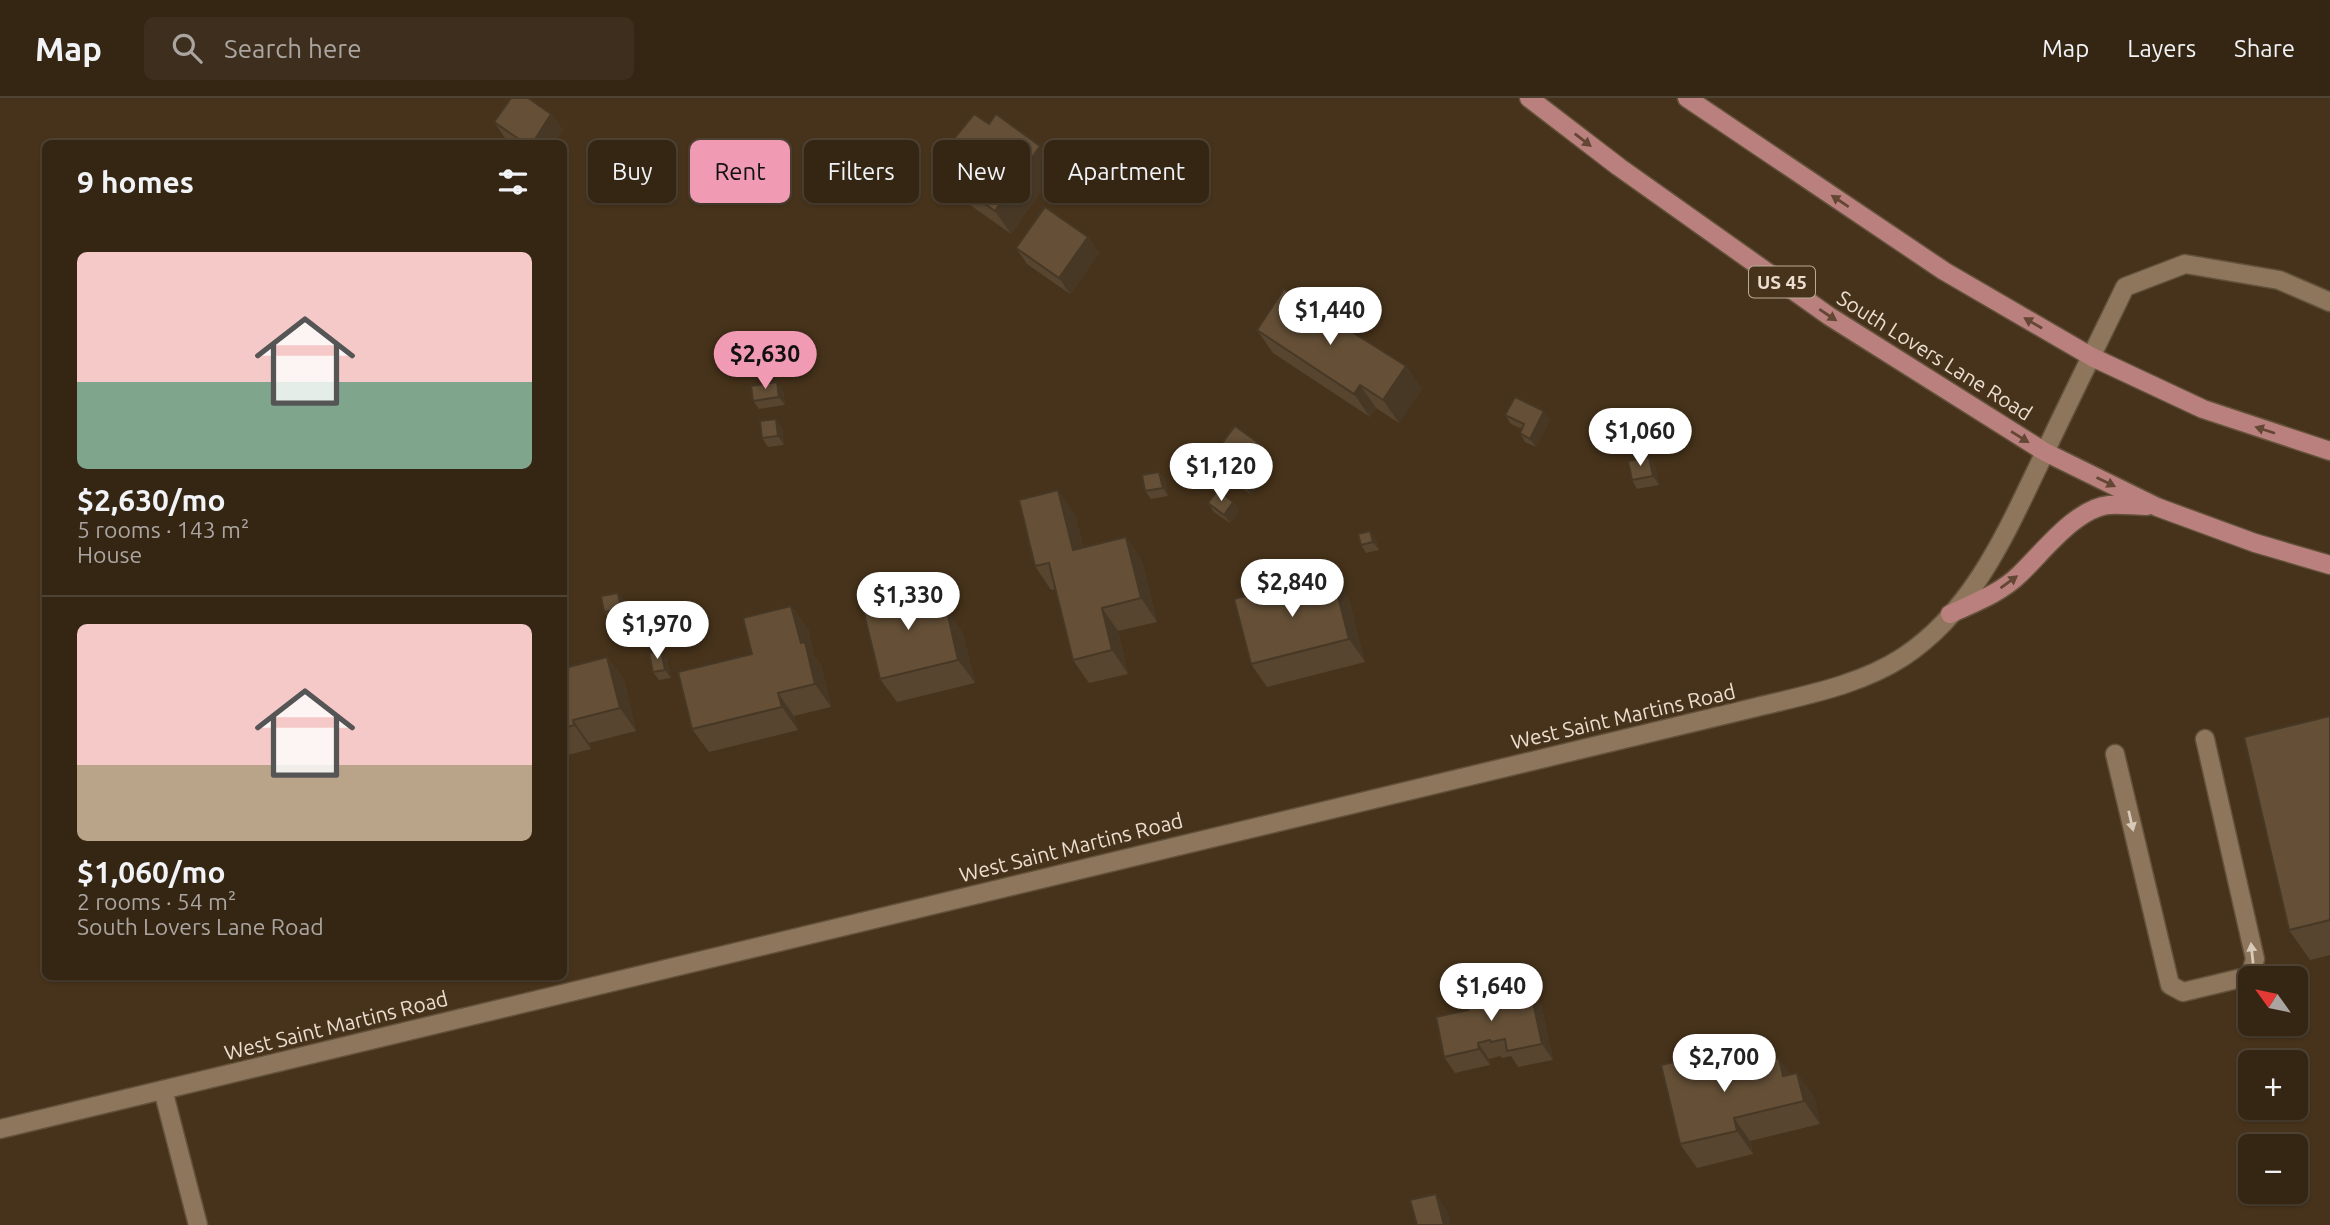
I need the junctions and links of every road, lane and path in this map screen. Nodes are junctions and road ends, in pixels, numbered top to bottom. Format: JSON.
{"nodes":[{"id":1,"x":1529,"y":98,"type":"edge"},
{"id":2,"x":1688,"y":98,"type":"edge"},
{"id":3,"x":2330,"y":302,"type":"edge"},
{"id":4,"x":2092,"y":357,"type":"junction"},
{"id":5,"x":2330,"y":451,"type":"edge"},
{"id":6,"x":2045,"y":452,"type":"junction"},
{"id":7,"x":2157,"y":507,"type":"junction"},
{"id":8,"x":2330,"y":565,"type":"edge"},
{"id":9,"x":1950,"y":614,"type":"junction"},
{"id":10,"x":2205,"y":739,"type":"dead end"},
{"id":11,"x":2115,"y":754,"type":"dead end"},
{"id":12,"x":163,"y":1090,"type":"junction"},
{"id":13,"x":0,"y":1129,"type":"edge"},
{"id":14,"x":198,"y":1225,"type":"edge"}],
"edges":[{"from":1,"to":6,"type":"main road","name":"South Lovers Lane Road","number":"US 45","one_way":true},
{"from":4,"to":2,"type":"main road","one_way":true},
{"from":3,"to":4,"type":"street","name":"West Saint Martins Road"},
{"from":5,"to":4,"type":"main road","one_way":true},
{"from":4,"to":6,"type":"street","name":"West Saint Martins Road"},
{"from":6,"to":7,"type":"main road","number":"US 45","one_way":true},
{"from":6,"to":9,"type":"street","name":"West Saint Martins Road"},
{"from":7,"to":8,"type":"main road","number":"US 45"},
{"from":9,"to":7,"type":"main road","one_way":true},
{"from":9,"to":12,"type":"street","name":"West Saint Martins Road"},
{"from":11,"to":10,"type":"street","one_way":true},
{"from":12,"to":13,"type":"street","name":"West Saint Martins Road"},
{"from":12,"to":14,"type":"street"}]}
